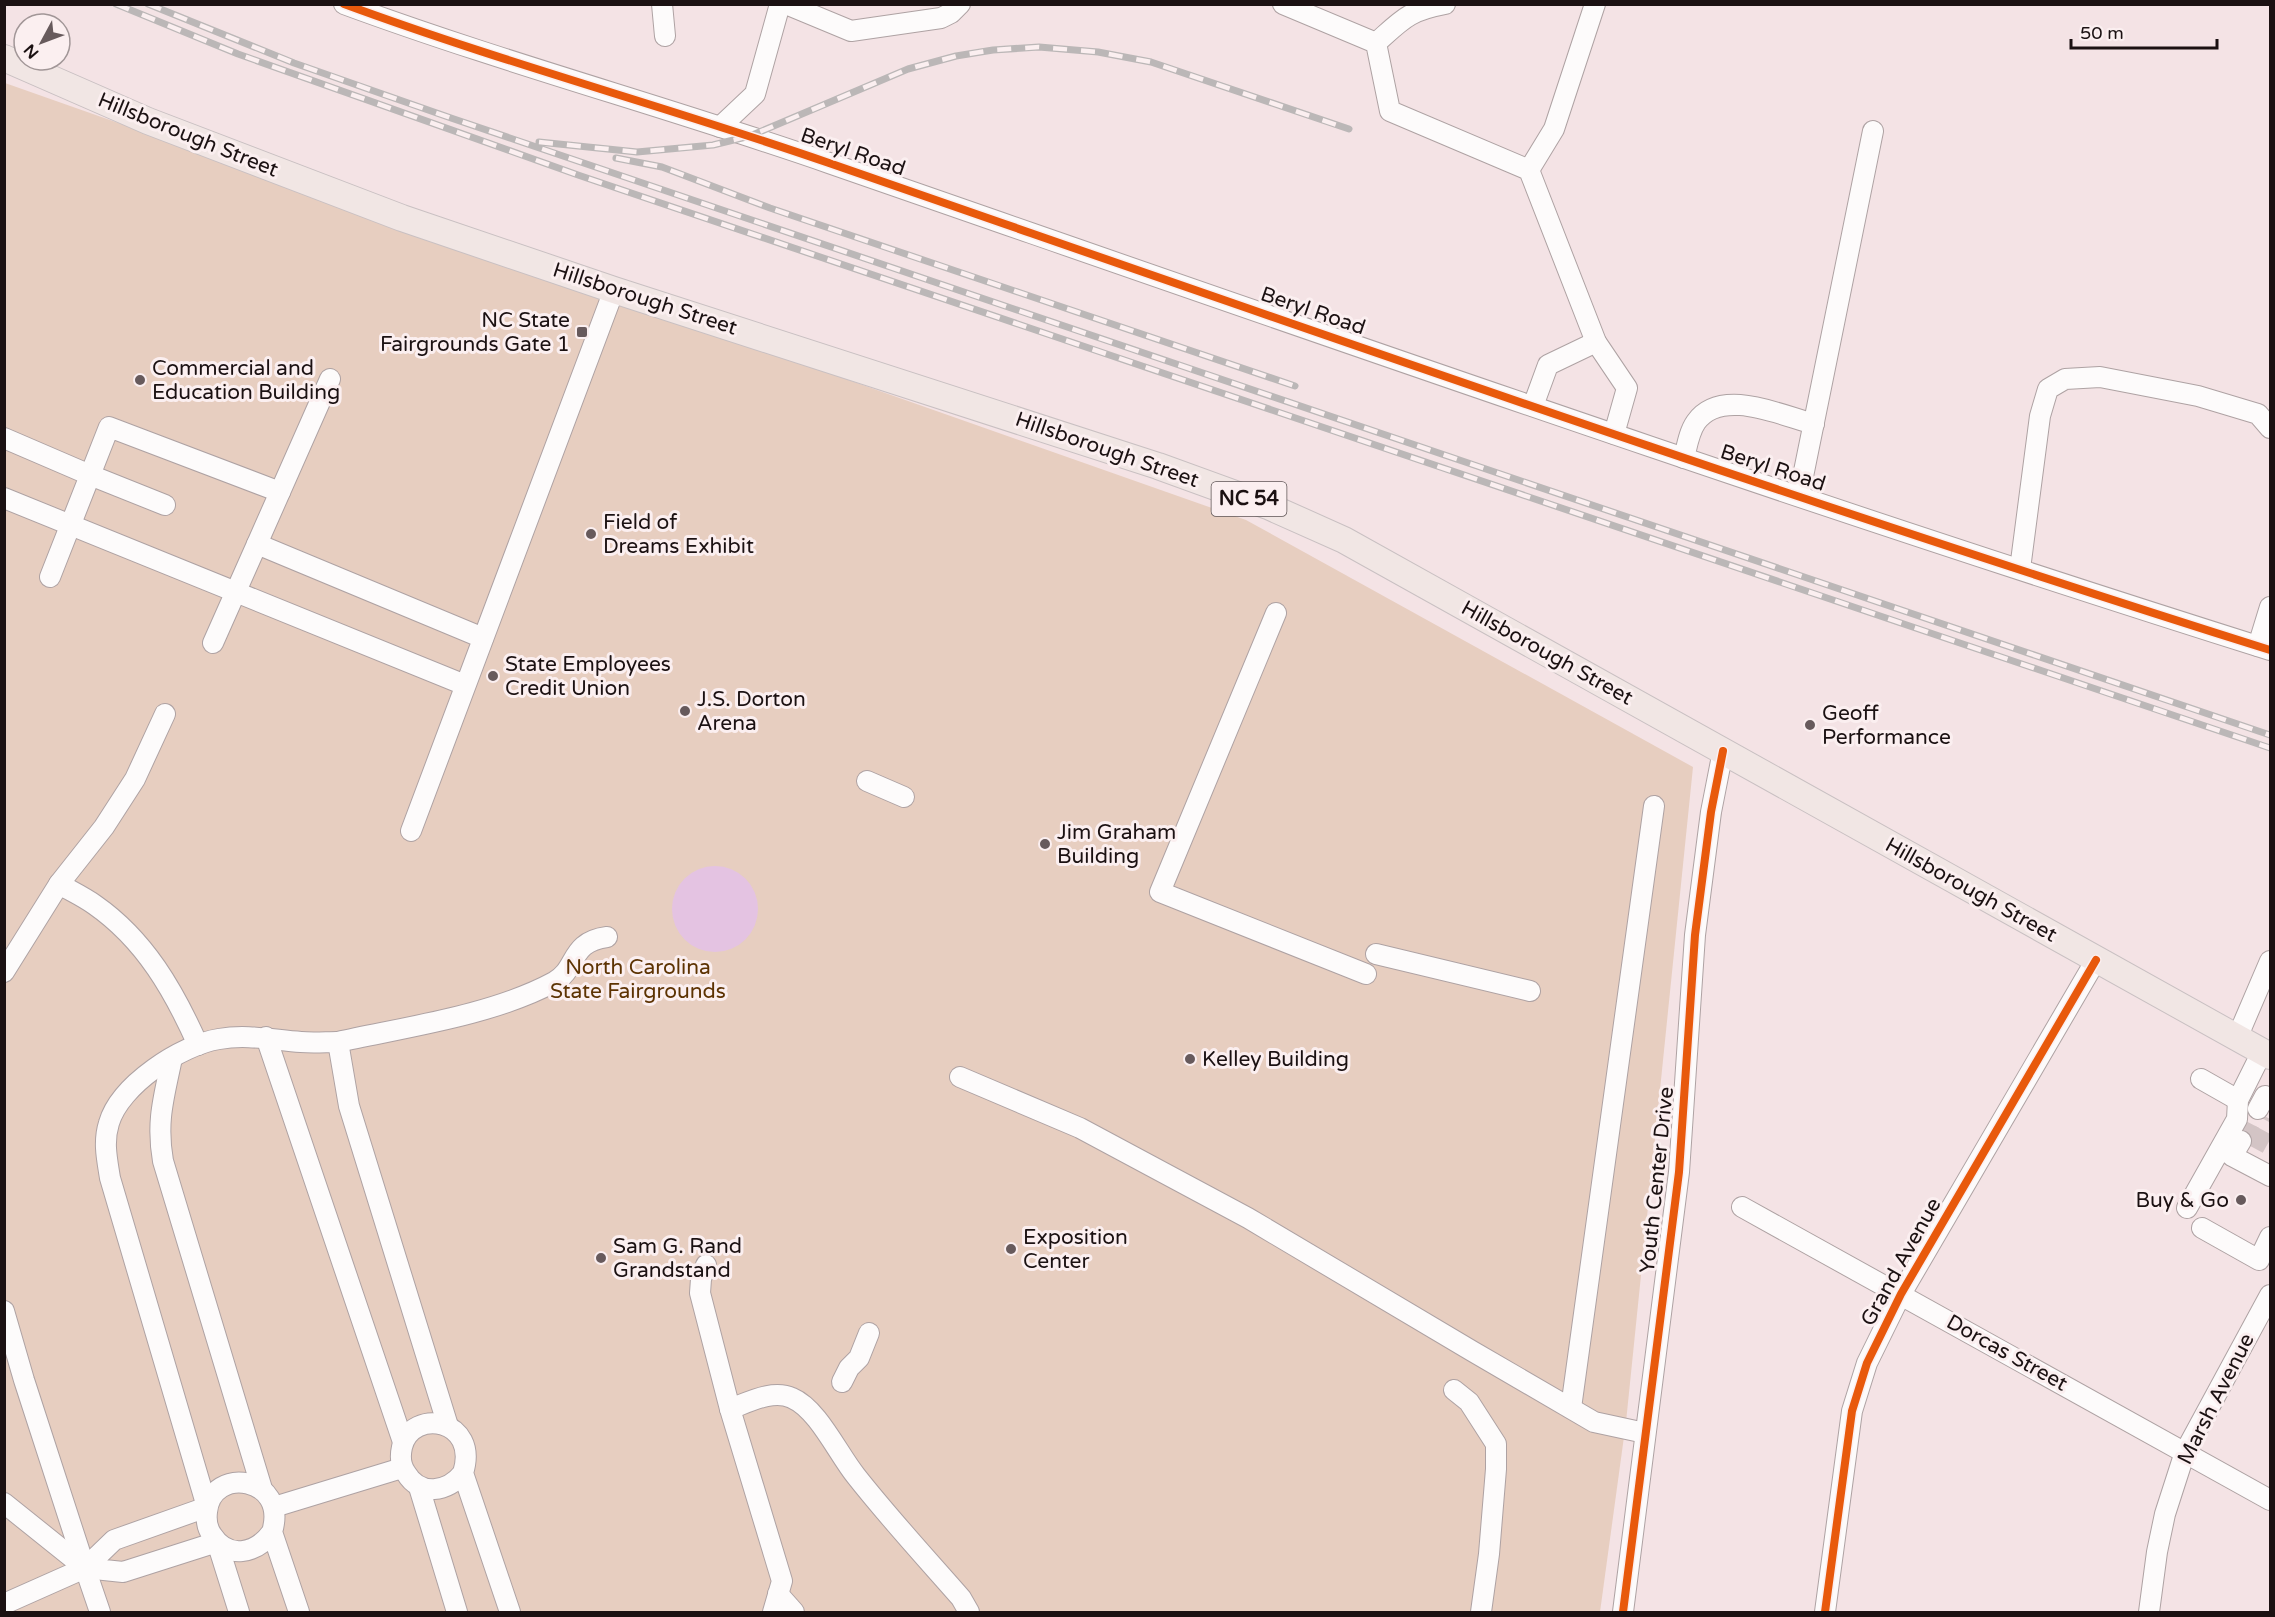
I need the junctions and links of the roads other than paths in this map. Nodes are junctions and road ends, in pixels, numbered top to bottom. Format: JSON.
{"nodes":[{"id":1,"x":344,"y":4,"type":"edge"},
{"id":2,"x":662,"y":4,"type":"edge"},
{"id":3,"x":780,"y":4,"type":"edge"},
{"id":4,"x":786,"y":4,"type":"edge"},
{"id":5,"x":960,"y":4,"type":"edge"},
{"id":6,"x":1283,"y":4,"type":"edge"},
{"id":7,"x":1445,"y":4,"type":"edge"},
{"id":8,"x":1595,"y":4,"type":"edge"},
{"id":9,"x":665,"y":36,"type":"dead end"},
{"id":10,"x":1376,"y":43,"type":"junction"},
{"id":11,"x":4,"y":58,"type":"edge"},
{"id":12,"x":720,"y":127,"type":"junction"},
{"id":13,"x":1873,"y":131,"type":"dead end"},
{"id":14,"x":1529,"y":170,"type":"junction"},
{"id":15,"x":614,"y":290,"type":"junction"},
{"id":16,"x":1596,"y":342,"type":"junction"},
{"id":17,"x":330,"y":379,"type":"dead end"},
{"id":18,"x":1533,"y":406,"type":"junction"},
{"id":19,"x":1814,"y":424,"type":"junction"},
{"id":20,"x":2271,"y":428,"type":"edge"},
{"id":21,"x":1614,"y":434,"type":"junction"},
{"id":22,"x":4,"y":438,"type":"edge"},
{"id":23,"x":1684,"y":458,"type":"junction"},
{"id":24,"x":90,"y":476,"type":"junction"},
{"id":25,"x":280,"y":492,"type":"junction"},
{"id":26,"x":1800,"y":496,"type":"junction"},
{"id":27,"x":4,"y":498,"type":"edge"},
{"id":28,"x":165,"y":505,"type":"dead end"},
{"id":29,"x":69,"y":525,"type":"junction"},
{"id":30,"x":257,"y":544,"type":"junction"},
{"id":31,"x":2020,"y":569,"type":"junction"},
{"id":32,"x":50,"y":577,"type":"dead end"},
{"id":33,"x":235,"y":592,"type":"junction"},
{"id":34,"x":2271,"y":607,"type":"edge"},
{"id":35,"x":1276,"y":613,"type":"dead end"},
{"id":36,"x":483,"y":638,"type":"junction"},
{"id":37,"x":213,"y":643,"type":"dead end"},
{"id":38,"x":2264,"y":648,"type":"edge"},
{"id":39,"x":465,"y":686,"type":"junction"},
{"id":40,"x":165,"y":714,"type":"dead end"},
{"id":41,"x":1723,"y":751,"type":"junction"},
{"id":42,"x":867,"y":781,"type":"dead end"},
{"id":43,"x":904,"y":797,"type":"dead end"},
{"id":44,"x":1654,"y":806,"type":"dead end"},
{"id":45,"x":411,"y":831,"type":"dead end"},
{"id":46,"x":59,"y":884,"type":"junction"},
{"id":47,"x":607,"y":938,"type":"dead end"},
{"id":48,"x":1376,"y":954,"type":"dead end"},
{"id":49,"x":2096,"y":960,"type":"junction"},
{"id":50,"x":2271,"y":961,"type":"edge"},
{"id":51,"x":4,"y":972,"type":"edge"},
{"id":52,"x":1366,"y":974,"type":"dead end"},
{"id":53,"x":1530,"y":991,"type":"dead end"},
{"id":54,"x":266,"y":1036,"type":"junction"},
{"id":55,"x":2237,"y":1038,"type":"junction"},
{"id":56,"x":338,"y":1042,"type":"junction"},
{"id":57,"x":198,"y":1045,"type":"junction"},
{"id":58,"x":2266,"y":1054,"type":"edge"},
{"id":59,"x":172,"y":1058,"type":"junction"},
{"id":60,"x":960,"y":1077,"type":"dead end"},
{"id":61,"x":2201,"y":1079,"type":"dead end"},
{"id":62,"x":2238,"y":1100,"type":"junction"},
{"id":63,"x":2247,"y":1151,"type":"dead end"},
{"id":64,"x":2270,"y":1176,"type":"edge"},
{"id":65,"x":1742,"y":1207,"type":"dead end"},
{"id":66,"x":2187,"y":1208,"type":"dead end"},
{"id":67,"x":2202,"y":1228,"type":"dead end"},
{"id":68,"x":2271,"y":1237,"type":"edge"},
{"id":69,"x":2265,"y":1263,"type":"edge"},
{"id":70,"x":706,"y":1265,"type":"dead end"},
{"id":71,"x":1901,"y":1294,"type":"junction"},
{"id":72,"x":2271,"y":1295,"type":"edge"},
{"id":73,"x":4,"y":1311,"type":"edge"},
{"id":74,"x":869,"y":1333,"type":"dead end"},
{"id":75,"x":842,"y":1382,"type":"dead end"},
{"id":76,"x":1454,"y":1390,"type":"dead end"},
{"id":77,"x":1571,"y":1408,"type":"junction"},
{"id":78,"x":730,"y":1409,"type":"junction"},
{"id":79,"x":448,"y":1426,"type":"junction"},
{"id":80,"x":1645,"y":1433,"type":"junction"},
{"id":81,"x":403,"y":1442,"type":"junction"},
{"id":82,"x":2185,"y":1452,"type":"junction"},
{"id":83,"x":402,"y":1468,"type":"junction"},
{"id":84,"x":463,"y":1473,"type":"junction"},
{"id":85,"x":419,"y":1486,"type":"junction"},
{"id":86,"x":262,"y":1489,"type":"junction"},
{"id":87,"x":2271,"y":1500,"type":"edge"},
{"id":88,"x":4,"y":1503,"type":"edge"},
{"id":89,"x":207,"y":1507,"type":"junction"},
{"id":90,"x":274,"y":1507,"type":"junction"},
{"id":91,"x":272,"y":1533,"type":"junction"},
{"id":92,"x":217,"y":1542,"type":"junction"},
{"id":93,"x":85,"y":1568,"type":"junction"},
{"id":94,"x":776,"y":1603,"type":"edge"},
{"id":95,"x":4,"y":1604,"type":"edge"},
{"id":96,"x":100,"y":1612,"type":"edge"},
{"id":97,"x":239,"y":1612,"type":"edge"},
{"id":98,"x":299,"y":1612,"type":"edge"},
{"id":99,"x":457,"y":1612,"type":"edge"},
{"id":100,"x":510,"y":1612,"type":"edge"},
{"id":101,"x":794,"y":1612,"type":"edge"},
{"id":102,"x":969,"y":1612,"type":"edge"},
{"id":103,"x":1481,"y":1612,"type":"edge"},
{"id":104,"x":1623,"y":1612,"type":"edge"},
{"id":105,"x":1825,"y":1612,"type":"edge"},
{"id":106,"x":2150,"y":1612,"type":"edge"}],
"edges":[{"from":1,"to":12,"type":"street","name":"Beryl Road"},
{"from":2,"to":9,"type":"street"},
{"from":3,"to":12,"type":"street"},
{"from":4,"to":5,"type":"street"},
{"from":6,"to":10,"type":"street"},
{"from":7,"to":10,"type":"street"},
{"from":8,"to":14,"type":"street"},
{"from":10,"to":14,"type":"street"},
{"from":11,"to":15,"type":"main road","name":"Hillsborough Street","number":"NC 54"},
{"from":12,"to":18,"type":"street","name":"Beryl Road"},
{"from":13,"to":19,"type":"street"},
{"from":14,"to":16,"type":"street"},
{"from":15,"to":36,"type":"street"},
{"from":15,"to":41,"type":"main road","name":"Hillsborough Street","number":"NC 54"},
{"from":16,"to":18,"type":"street"},
{"from":16,"to":21,"type":"street"},
{"from":17,"to":25,"type":"street"},
{"from":18,"to":21,"type":"street","name":"Beryl Road"},
{"from":19,"to":23,"type":"street"},
{"from":19,"to":26,"type":"street"},
{"from":20,"to":31,"type":"street"},
{"from":21,"to":23,"type":"street","name":"Beryl Road"},
{"from":22,"to":24,"type":"street"},
{"from":23,"to":26,"type":"street","name":"Beryl Road"},
{"from":24,"to":25,"type":"street"},
{"from":24,"to":28,"type":"street"},
{"from":24,"to":29,"type":"street"},
{"from":25,"to":30,"type":"street"},
{"from":26,"to":31,"type":"street","name":"Beryl Road"},
{"from":27,"to":29,"type":"street"},
{"from":29,"to":32,"type":"street"},
{"from":29,"to":33,"type":"street"},
{"from":30,"to":33,"type":"street"},
{"from":30,"to":36,"type":"street"},
{"from":31,"to":38,"type":"street","name":"Beryl Road"},
{"from":33,"to":37,"type":"street"},
{"from":33,"to":39,"type":"street"},
{"from":34,"to":38,"type":"street"},
{"from":35,"to":52,"type":"street"},
{"from":36,"to":39,"type":"street"},
{"from":39,"to":45,"type":"street"},
{"from":40,"to":46,"type":"street"},
{"from":41,"to":49,"type":"main road","name":"Hillsborough Street","number":"NC 54"},
{"from":41,"to":80,"type":"street","name":"Youth Center Drive"},
{"from":42,"to":43,"type":"street"},
{"from":44,"to":77,"type":"street"},
{"from":46,"to":51,"type":"street"},
{"from":46,"to":57,"type":"street"},
{"from":47,"to":56,"type":"street"},
{"from":48,"to":53,"type":"street"},
{"from":49,"to":55,"type":"main road","name":"Hillsborough Street","number":"NC 54"},
{"from":49,"to":71,"type":"street","name":"Grand Avenue"},
{"from":50,"to":55,"type":"street"},
{"from":54,"to":56,"type":"street"},
{"from":54,"to":57,"type":"street"},
{"from":54,"to":81,"type":"street"},
{"from":55,"to":58,"type":"main road","name":"Hillsborough Street","number":"NC 54"},
{"from":56,"to":79,"type":"street"},
{"from":57,"to":59,"type":"street"},
{"from":58,"to":62,"type":"street"},
{"from":59,"to":86,"type":"street"},
{"from":59,"to":89,"type":"street"},
{"from":60,"to":77,"type":"street"},
{"from":61,"to":62,"type":"street"},
{"from":62,"to":66,"type":"street"},
{"from":63,"to":64,"type":"street"},
{"from":65,"to":71,"type":"street","name":"Dorcas Street"},
{"from":67,"to":69,"type":"street"},
{"from":68,"to":69,"type":"street"},
{"from":70,"to":78,"type":"street"},
{"from":71,"to":82,"type":"street","name":"Dorcas Street"},
{"from":71,"to":105,"type":"street","name":"Grand Avenue"},
{"from":72,"to":82,"type":"street","name":"Marsh Avenue"},
{"from":73,"to":93,"type":"street"},
{"from":74,"to":75,"type":"street"},
{"from":76,"to":103,"type":"street"},
{"from":77,"to":80,"type":"street"},
{"from":78,"to":94,"type":"street"},
{"from":78,"to":102,"type":"street"},
{"from":79,"to":81,"type":"street"},
{"from":79,"to":84,"type":"street"},
{"from":80,"to":104,"type":"street","name":"Youth Center Drive"},
{"from":81,"to":83,"type":"street"},
{"from":82,"to":87,"type":"street","name":"Dorcas Street"},
{"from":82,"to":106,"type":"street","name":"Marsh Avenue"},
{"from":83,"to":85,"type":"street"},
{"from":83,"to":90,"type":"street"},
{"from":84,"to":85,"type":"street"},
{"from":84,"to":100,"type":"street"},
{"from":85,"to":99,"type":"street"},
{"from":86,"to":89,"type":"street"},
{"from":86,"to":90,"type":"street"},
{"from":88,"to":93,"type":"street"},
{"from":89,"to":92,"type":"street"},
{"from":89,"to":93,"type":"street"},
{"from":90,"to":91,"type":"street"},
{"from":91,"to":92,"type":"street"},
{"from":91,"to":98,"type":"street"},
{"from":92,"to":93,"type":"street"},
{"from":92,"to":97,"type":"street"},
{"from":93,"to":95,"type":"street"},
{"from":93,"to":96,"type":"street"},
{"from":94,"to":101,"type":"street"}]}
